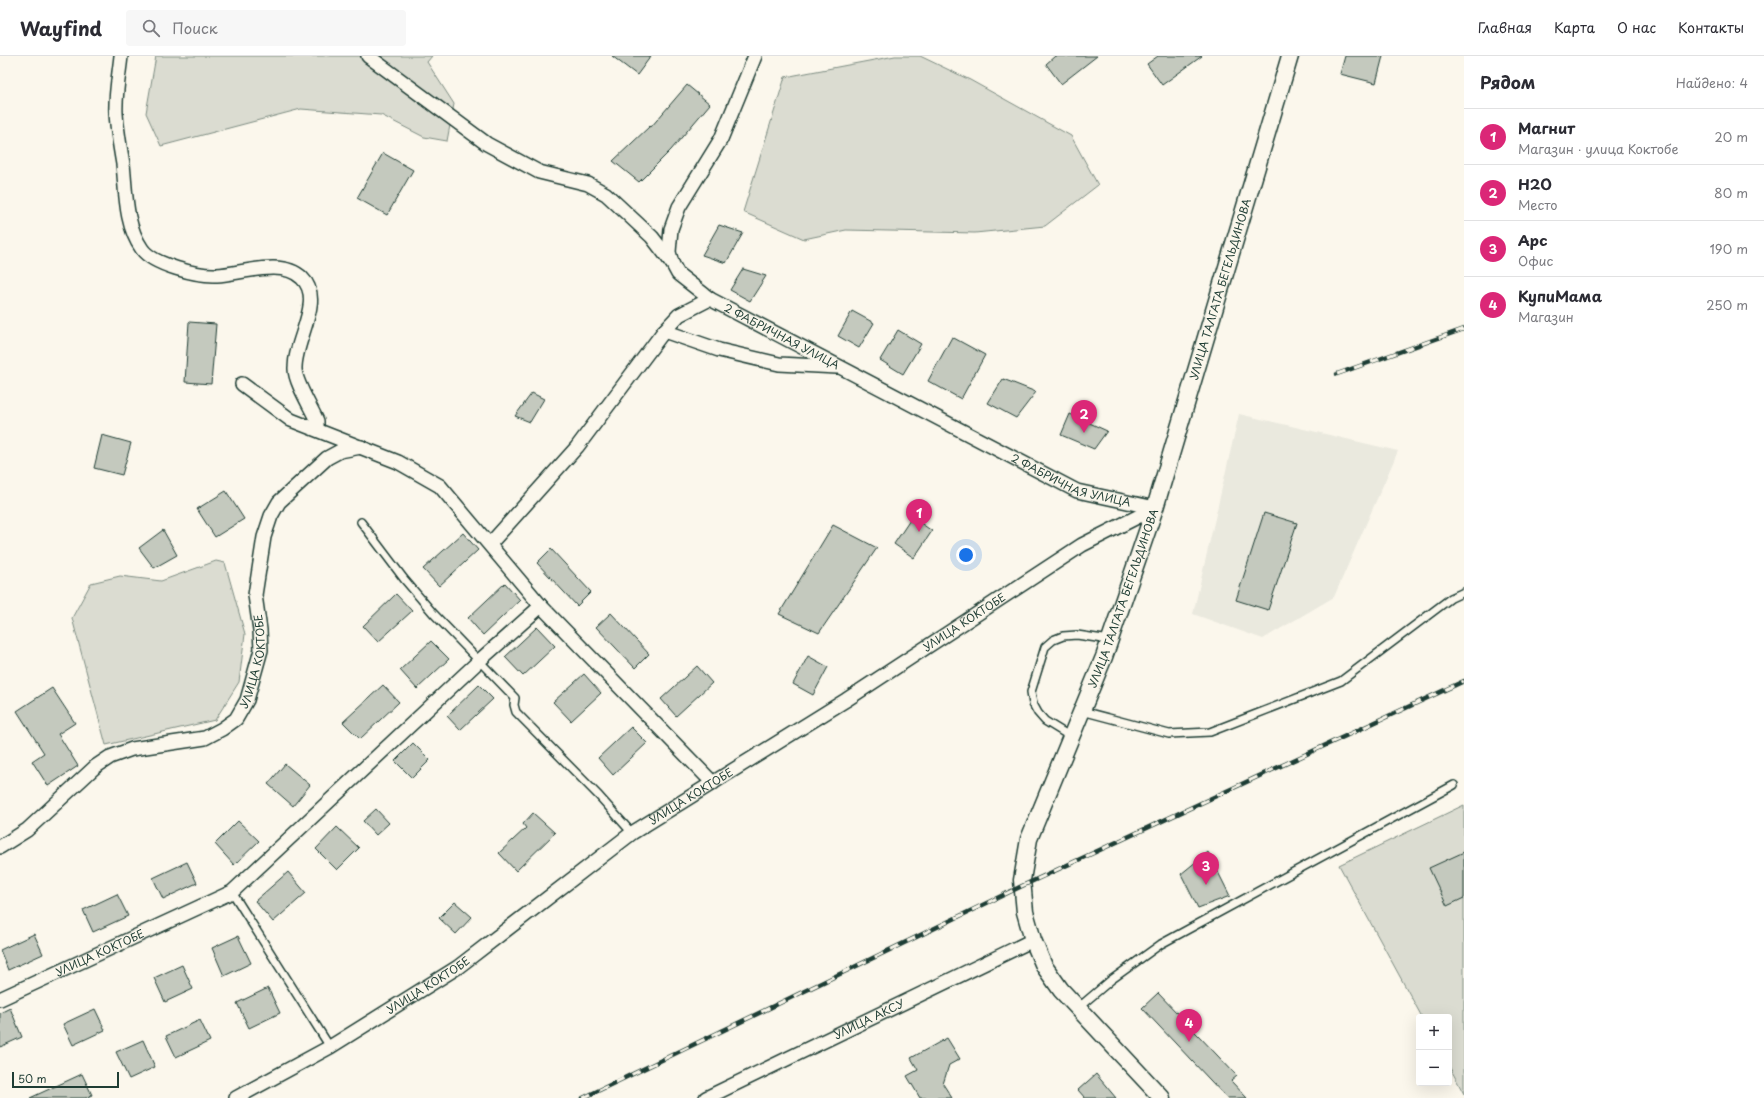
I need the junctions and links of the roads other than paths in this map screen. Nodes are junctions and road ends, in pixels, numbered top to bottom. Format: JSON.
{"nodes":[{"id":1,"x":121,"y":56,"type":"edge"},
{"id":2,"x":368,"y":56,"type":"edge"},
{"id":3,"x":755,"y":56,"type":"edge"},
{"id":4,"x":1290,"y":56,"type":"edge"},
{"id":5,"x":672,"y":262,"type":"junction"},
{"id":6,"x":710,"y":299,"type":"junction"},
{"id":7,"x":664,"y":332,"type":"junction"},
{"id":8,"x":841,"y":367,"type":"junction"},
{"id":9,"x":242,"y":384,"type":"dead end"},
{"id":10,"x":317,"y":429,"type":"junction"},
{"id":11,"x":361,"y":447,"type":"junction"},
{"id":12,"x":1155,"y":508,"type":"junction"},
{"id":13,"x":361,"y":522,"type":"dead end"},
{"id":14,"x":490,"y":544,"type":"junction"},
{"id":15,"x":1464,"y":592,"type":"edge"},
{"id":16,"x":541,"y":606,"type":"junction"},
{"id":17,"x":1110,"y":640,"type":"junction"},
{"id":18,"x":479,"y":661,"type":"junction"},
{"id":19,"x":1082,"y":711,"type":"junction"},
{"id":20,"x":1071,"y":737,"type":"junction"},
{"id":21,"x":713,"y":783,"type":"junction"},
{"id":22,"x":1454,"y":785,"type":"dead end"},
{"id":23,"x":632,"y":833,"type":"junction"},
{"id":24,"x":0,"y":847,"type":"edge"},
{"id":25,"x":232,"y":892,"type":"junction"},
{"id":26,"x":1033,"y":940,"type":"junction"},
{"id":27,"x":0,"y":999,"type":"edge"},
{"id":28,"x":1078,"y":1009,"type":"junction"},
{"id":29,"x":330,"y":1047,"type":"junction"},
{"id":30,"x":236,"y":1098,"type":"edge"},
{"id":31,"x":706,"y":1098,"type":"edge"},
{"id":32,"x":1162,"y":1098,"type":"edge"}],
"edges":[{"from":1,"to":10,"type":"street"},
{"from":2,"to":5,"type":"street","name":"2 ФАБРИЧНАЯ УЛИЦА"},
{"from":3,"to":5,"type":"street"},
{"from":4,"to":12,"type":"street","name":"УЛИЦА ТАЛГАТА БЕГЕЛЬДИНОВА"},
{"from":5,"to":6,"type":"street","name":"2 ФАБРИЧНАЯ УЛИЦА"},
{"from":6,"to":7,"type":"street"},
{"from":6,"to":8,"type":"street","name":"2 ФАБРИЧНАЯ УЛИЦА"},
{"from":7,"to":8,"type":"street"},
{"from":7,"to":14,"type":"street"},
{"from":8,"to":12,"type":"street","name":"2 ФАБРИЧНАЯ УЛИЦА"},
{"from":9,"to":10,"type":"street"},
{"from":10,"to":11,"type":"street"},
{"from":11,"to":14,"type":"street"},
{"from":11,"to":24,"type":"street","name":"УЛИЦА КОКТОБЕ"},
{"from":12,"to":17,"type":"street","name":"УЛИЦА ТАЛГАТА БЕГЕЛЬДИНОВА"},
{"from":12,"to":21,"type":"street","name":"УЛИЦА КОКТОБЕ"},
{"from":13,"to":18,"type":"lane"},
{"from":14,"to":16,"type":"street"},
{"from":15,"to":19,"type":"lane"},
{"from":16,"to":18,"type":"street","name":"УЛИЦА КОКТОБЕ"},
{"from":16,"to":21,"type":"street"},
{"from":17,"to":19,"type":"street","name":"УЛИЦА ТАЛГАТА БЕГЕЛЬДИНОВА"},
{"from":17,"to":20,"type":"lane"},
{"from":18,"to":23,"type":"lane"},
{"from":18,"to":25,"type":"street","name":"УЛИЦА КОКТОБЕ"},
{"from":19,"to":20,"type":"street","name":"УЛИЦА ТАЛГАТА БЕГЕЛЬДИНОВА"},
{"from":20,"to":26,"type":"street","name":"УЛИЦА ТАЛГАТА БЕГЕЛЬДИНОВА"},
{"from":21,"to":23,"type":"street","name":"УЛИЦА КОКТОБЕ"},
{"from":22,"to":28,"type":"lane"},
{"from":23,"to":29,"type":"street","name":"УЛИЦА КОКТОБЕ"},
{"from":25,"to":27,"type":"street","name":"УЛИЦА КОКТОБЕ"},
{"from":25,"to":29,"type":"lane"},
{"from":26,"to":28,"type":"street","name":"УЛИЦА ТАЛГАТА БЕГЕЛЬДИНОВА"},
{"from":26,"to":31,"type":"street","name":"УЛИЦА АКСУ"},
{"from":28,"to":32,"type":"street","name":"УЛИЦА ТАЛГАТА БЕГЕЛЬДИНОВА"},
{"from":29,"to":30,"type":"street","name":"УЛИЦА КОКТОБЕ"}]}
